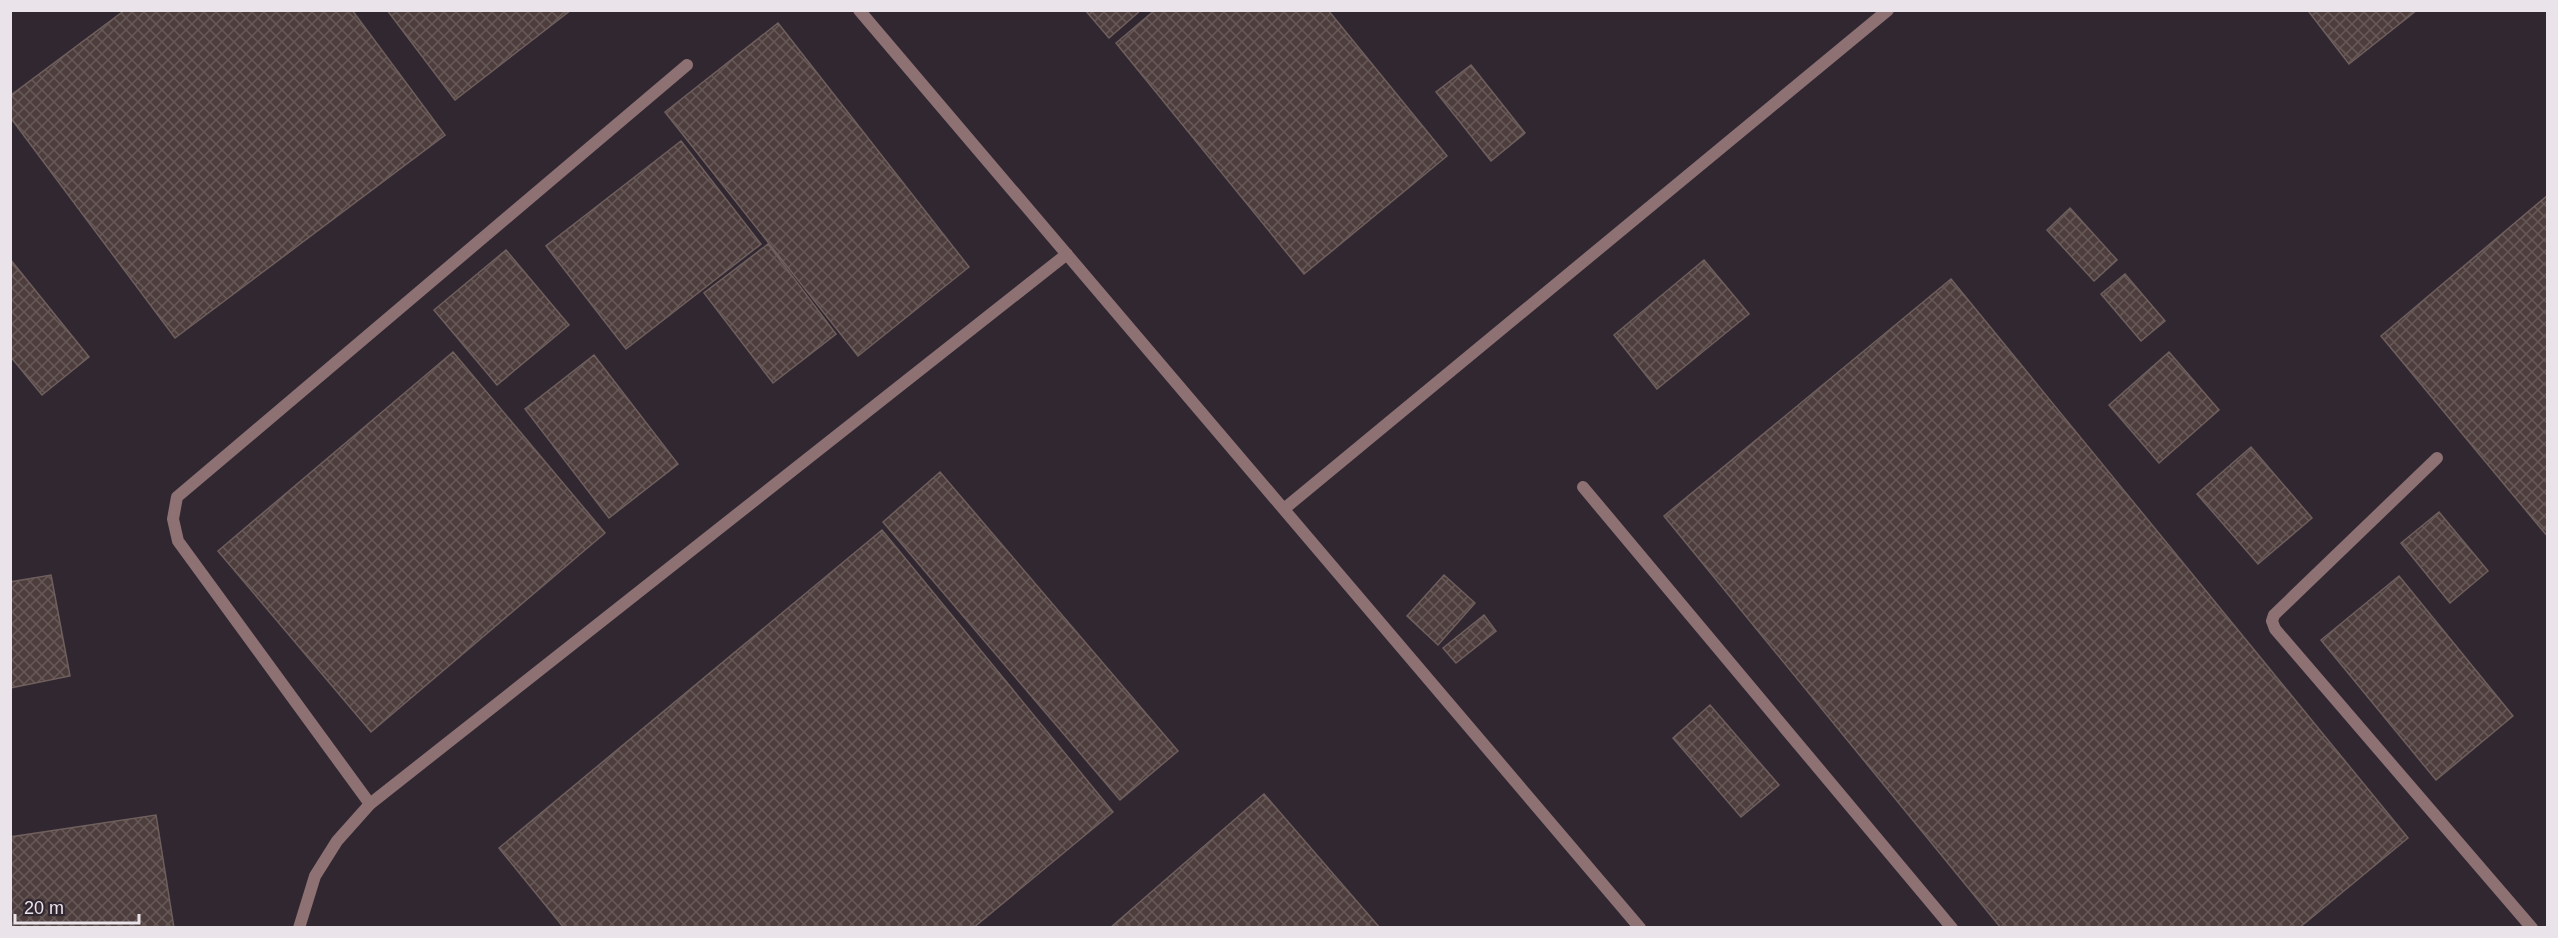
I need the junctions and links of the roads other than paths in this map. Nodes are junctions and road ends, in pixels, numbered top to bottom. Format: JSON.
{"nodes":[{"id":1,"x":860,"y":10,"type":"edge"},
{"id":2,"x":1888,"y":10,"type":"edge"},
{"id":3,"x":687,"y":65,"type":"dead end"},
{"id":4,"x":1067,"y":254,"type":"junction"},
{"id":5,"x":2437,"y":458,"type":"dead end"},
{"id":6,"x":1583,"y":487,"type":"dead end"},
{"id":7,"x":1284,"y":509,"type":"junction"},
{"id":8,"x":370,"y":804,"type":"junction"},
{"id":9,"x":299,"y":927,"type":"edge"},
{"id":10,"x":1640,"y":927,"type":"edge"},
{"id":11,"x":1952,"y":927,"type":"edge"},
{"id":12,"x":2532,"y":927,"type":"edge"}],
"edges":[{"from":1,"to":4,"type":"street"},
{"from":2,"to":7,"type":"street"},
{"from":3,"to":8,"type":"street"},
{"from":4,"to":7,"type":"street"},
{"from":4,"to":8,"type":"street"},
{"from":5,"to":12,"type":"street"},
{"from":6,"to":11,"type":"street"},
{"from":7,"to":10,"type":"street"},
{"from":8,"to":9,"type":"street"}]}
